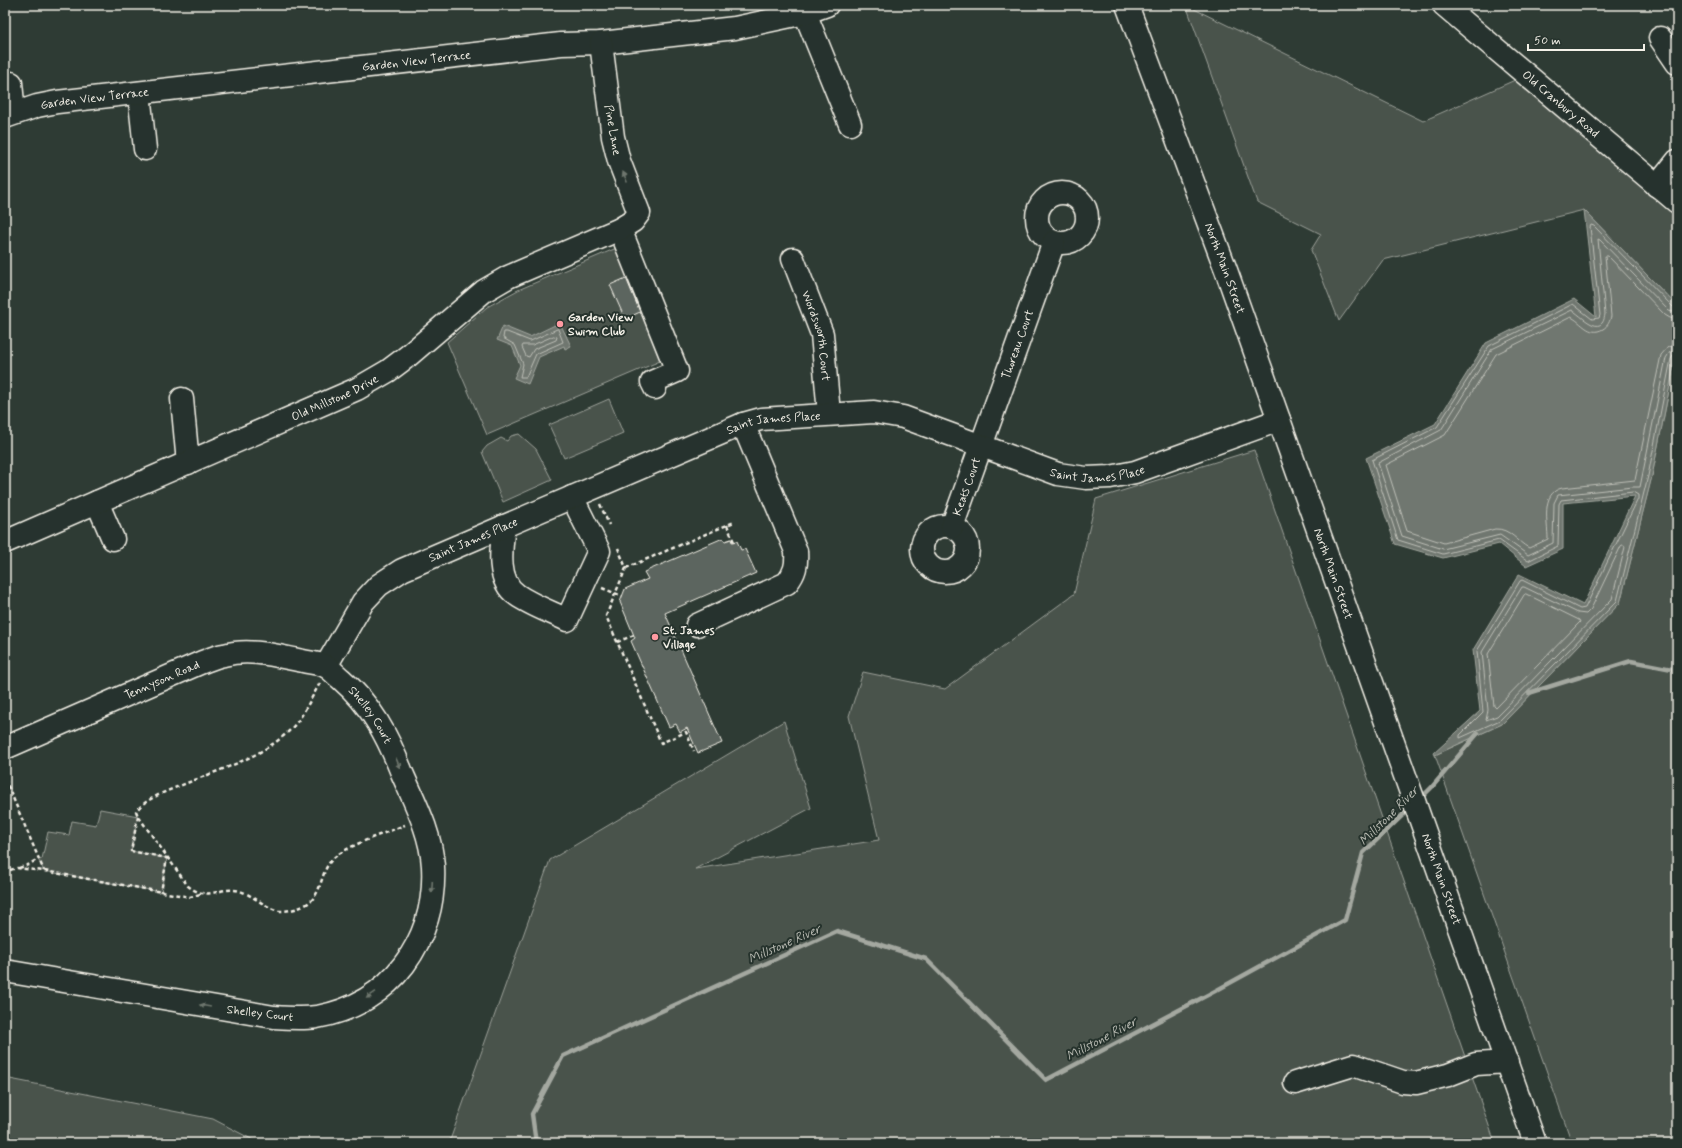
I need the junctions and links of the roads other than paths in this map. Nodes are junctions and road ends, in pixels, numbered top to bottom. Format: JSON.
{"nodes":[{"id":1,"x":827,"y":5,"type":"edge"},
{"id":2,"x":1127,"y":5,"type":"edge"},
{"id":3,"x":1444,"y":5,"type":"edge"},
{"id":4,"x":769,"y":13,"type":"edge"},
{"id":5,"x":805,"y":14,"type":"junction"},
{"id":6,"x":1660,"y":38,"type":"dead end"},
{"id":7,"x":601,"y":43,"type":"junction"},
{"id":8,"x":1677,"y":62,"type":"edge"},
{"id":9,"x":11,"y":83,"type":"dead end"},
{"id":10,"x":139,"y":93,"type":"junction"},
{"id":11,"x":10,"y":115,"type":"edge"},
{"id":12,"x":850,"y":124,"type":"dead end"},
{"id":13,"x":145,"y":149,"type":"dead end"},
{"id":14,"x":1677,"y":161,"type":"edge"},
{"id":15,"x":1657,"y":186,"type":"junction"},
{"id":16,"x":1677,"y":202,"type":"edge"},
{"id":17,"x":639,"y":213,"type":"joint"},
{"id":18,"x":620,"y":229,"type":"junction"},
{"id":19,"x":1054,"y":242,"type":"dead end"},
{"id":20,"x":793,"y":259,"type":"dead end"},
{"id":21,"x":655,"y":388,"type":"dead end"},
{"id":22,"x":182,"y":399,"type":"dead end"},
{"id":23,"x":829,"y":414,"type":"junction"},
{"id":24,"x":1279,"y":420,"type":"junction"},
{"id":25,"x":744,"y":424,"type":"junction"},
{"id":26,"x":982,"y":446,"type":"junction"},
{"id":27,"x":188,"y":463,"type":"junction"},
{"id":28,"x":572,"y":497,"type":"junction"},
{"id":29,"x":97,"y":502,"type":"junction"},
{"id":30,"x":504,"y":526,"type":"junction"},
{"id":31,"x":952,"y":527,"type":"dead end"},
{"id":32,"x":113,"y":539,"type":"dead end"},
{"id":33,"x":5,"y":542,"type":"edge"},
{"id":34,"x":697,"y":625,"type":"dead end"},
{"id":35,"x":323,"y":674,"type":"junction"},
{"id":36,"x":5,"y":748,"type":"edge"},
{"id":37,"x":5,"y":971,"type":"edge"},
{"id":38,"x":1507,"y":1062,"type":"junction"},
{"id":39,"x":1294,"y":1083,"type":"dead end"},
{"id":40,"x":1535,"y":1143,"type":"edge"}],
"edges":[{"from":1,"to":5,"type":"street","name":"Garden View Terrace"},
{"from":2,"to":24,"type":"street","name":"North Main Street"},
{"from":3,"to":15,"type":"street","name":"Old Cranbury Road"},
{"from":4,"to":5,"type":"street","name":"Garden View Terrace"},
{"from":4,"to":7,"type":"street","name":"Garden View Terrace"},
{"from":5,"to":12,"type":"street"},
{"from":6,"to":8,"type":"street"},
{"from":7,"to":10,"type":"street","name":"Garden View Terrace"},
{"from":17,"to":7,"type":"street","name":"Pine Lane","one_way":true},
{"from":9,"to":11,"type":"street"},
{"from":10,"to":11,"type":"street","name":"Garden View Terrace"},
{"from":10,"to":13,"type":"street"},
{"from":14,"to":15,"type":"street"},
{"from":15,"to":16,"type":"street","name":"Old Cranbury Road"},
{"from":17,"to":18,"type":"street","name":"Old Millstone Drive"},
{"from":18,"to":21,"type":"street"},
{"from":18,"to":27,"type":"street","name":"Old Millstone Drive"},
{"from":19,"to":26,"type":"street","name":"Thoreau Court"},
{"from":20,"to":23,"type":"street","name":"Wordsworth Court"},
{"from":22,"to":27,"type":"street"},
{"from":23,"to":25,"type":"street","name":"Saint James Place"},
{"from":23,"to":26,"type":"street","name":"Saint James Place"},
{"from":24,"to":26,"type":"street","name":"Saint James Place"},
{"from":24,"to":38,"type":"street","name":"North Main Street"},
{"from":25,"to":28,"type":"street","name":"Saint James Place"},
{"from":25,"to":34,"type":"street"},
{"from":26,"to":31,"type":"street","name":"Keats Court"},
{"from":27,"to":29,"type":"street","name":"Old Millstone Drive"},
{"from":28,"to":30,"type":"street","name":"Saint James Place"},
{"from":28,"to":30,"type":"street"},
{"from":29,"to":32,"type":"street"},
{"from":29,"to":33,"type":"street","name":"Old Millstone Drive"},
{"from":30,"to":35,"type":"street","name":"Saint James Place"},
{"from":35,"to":36,"type":"street","name":"Tennyson Road"},
{"from":35,"to":37,"type":"street","name":"Shelley Court","one_way":true},
{"from":38,"to":39,"type":"street"},
{"from":38,"to":40,"type":"street","name":"North Main Street"}]}
